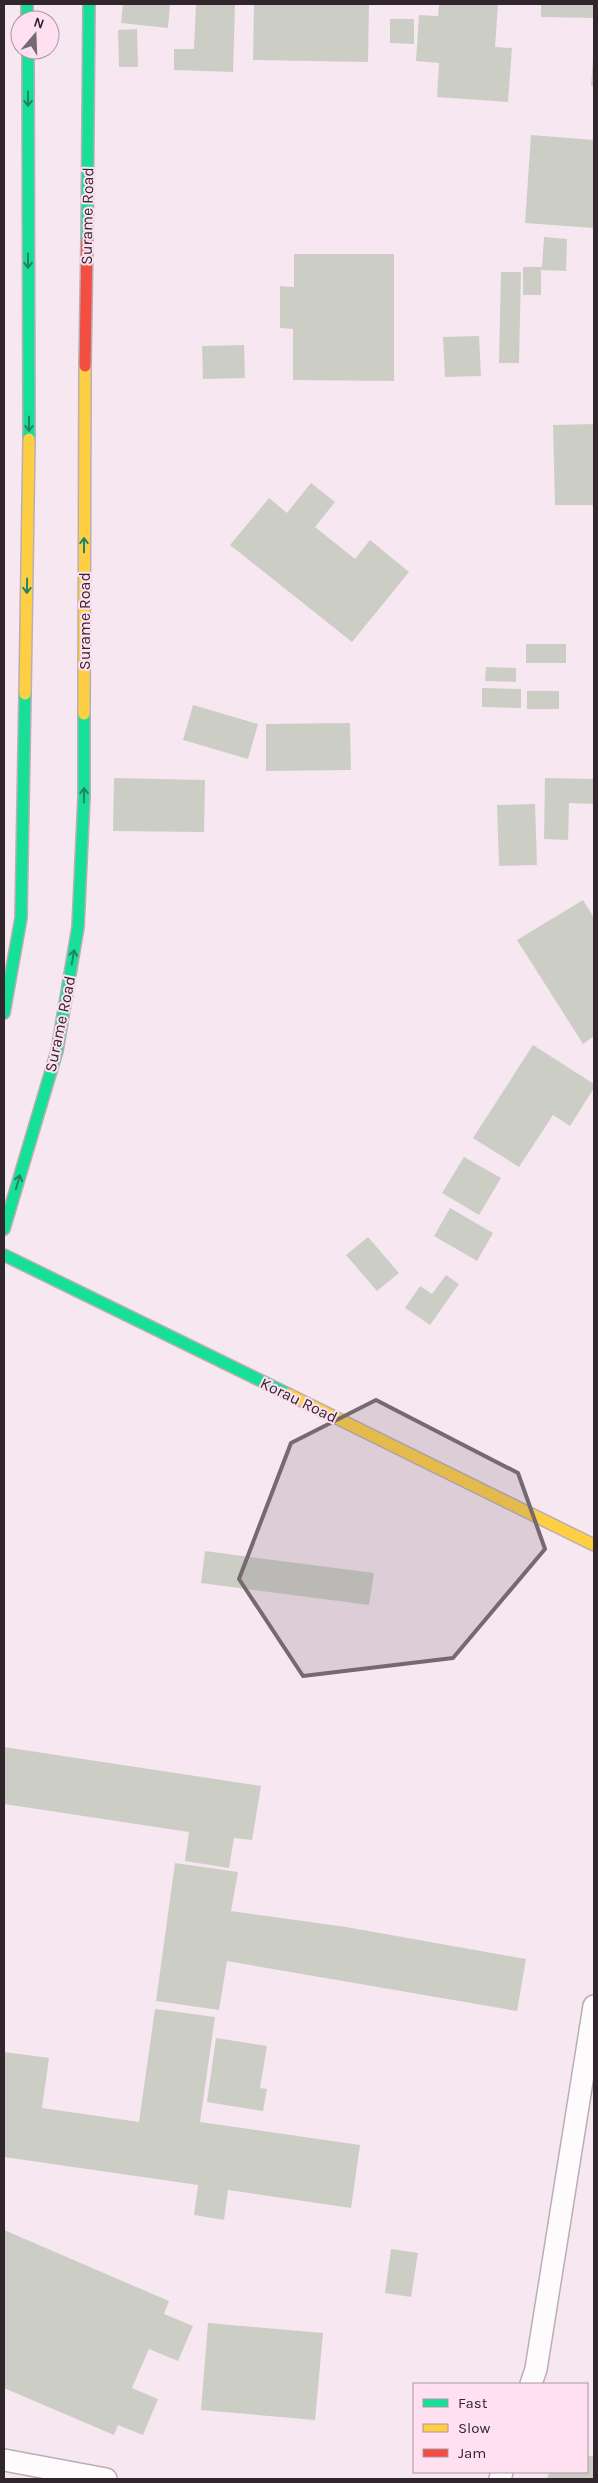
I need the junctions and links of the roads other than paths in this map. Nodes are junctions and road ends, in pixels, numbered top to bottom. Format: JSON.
{"nodes":[{"id":1,"x":89,"y":4,"type":"edge"},
{"id":2,"x":28,"y":60,"type":"edge"},
{"id":3,"x":4,"y":1013,"type":"edge"},
{"id":4,"x":4,"y":1229,"type":"edge"},
{"id":5,"x":4,"y":1255,"type":"edge"},
{"id":6,"x":594,"y":1545,"type":"edge"},
{"id":7,"x":594,"y":2006,"type":"edge"},
{"id":8,"x":531,"y":2383,"type":"edge"},
{"id":9,"x":4,"y":2460,"type":"edge"},
{"id":10,"x":106,"y":2479,"type":"edge"}],
"edges":[{"from":4,"to":1,"type":"street","name":"Surame Road","one_way":true},
{"from":2,"to":3,"type":"street","one_way":true},
{"from":5,"to":6,"type":"street","name":"Korau Road"},
{"from":7,"to":8,"type":"lane"},
{"from":9,"to":10,"type":"lane"}]}
